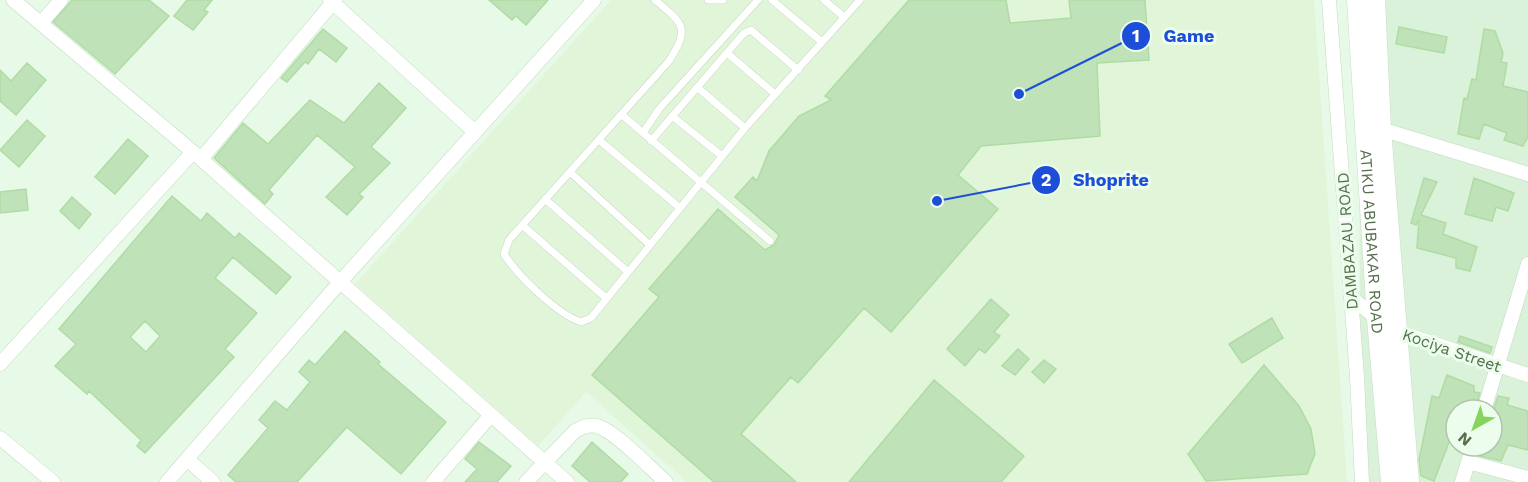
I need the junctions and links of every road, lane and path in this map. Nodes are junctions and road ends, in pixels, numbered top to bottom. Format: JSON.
{"nodes":[{"id":1,"x":13,"y":0,"type":"edge"},
{"id":2,"x":61,"y":0,"type":"edge"},
{"id":3,"x":594,"y":0,"type":"edge"},
{"id":4,"x":656,"y":0,"type":"edge"},
{"id":5,"x":708,"y":0,"type":"edge"},
{"id":6,"x":723,"y":0,"type":"edge"},
{"id":7,"x":758,"y":0,"type":"edge"},
{"id":8,"x":772,"y":0,"type":"edge"},
{"id":9,"x":824,"y":0,"type":"edge"},
{"id":10,"x":860,"y":0,"type":"edge"},
{"id":11,"x":1329,"y":0,"type":"edge"},
{"id":12,"x":1357,"y":0,"type":"edge"},
{"id":13,"x":1375,"y":0,"type":"edge"},
{"id":14,"x":333,"y":1,"type":"edge"},
{"id":15,"x":844,"y":17,"type":"junction"},
{"id":16,"x":41,"y":23,"type":"junction"},
{"id":17,"x":822,"y":42,"type":"junction"},
{"id":18,"x":727,"y":53,"type":"junction"},
{"id":19,"x":798,"y":70,"type":"junction"},
{"id":20,"x":698,"y":88,"type":"junction"},
{"id":21,"x":775,"y":94,"type":"junction"},
{"id":22,"x":622,"y":115,"type":"junction"},
{"id":23,"x":672,"y":116,"type":"junction"},
{"id":24,"x":745,"y":128,"type":"junction"},
{"id":25,"x":1381,"y":129,"type":"junction"},
{"id":26,"x":475,"y":132,"type":"junction"},
{"id":27,"x":644,"y":133,"type":"junction"},
{"id":28,"x":599,"y":140,"type":"junction"},
{"id":29,"x":651,"y":141,"type":"junction"},
{"id":30,"x":197,"y":155,"type":"junction"},
{"id":31,"x":722,"y":156,"type":"junction"},
{"id":32,"x":570,"y":172,"type":"junction"},
{"id":33,"x":1528,"y":174,"type":"edge"},
{"id":34,"x":700,"y":183,"type":"junction"},
{"id":35,"x":545,"y":199,"type":"junction"},
{"id":36,"x":680,"y":208,"type":"junction"},
{"id":37,"x":522,"y":225,"type":"junction"},
{"id":38,"x":771,"y":241,"type":"dead end"},
{"id":39,"x":650,"y":245,"type":"junction"},
{"id":40,"x":1528,"y":264,"type":"edge"},
{"id":41,"x":627,"y":271,"type":"junction"},
{"id":42,"x":340,"y":282,"type":"junction"},
{"id":43,"x":1351,"y":297,"type":"junction"},
{"id":44,"x":606,"y":298,"type":"junction"},
{"id":45,"x":1377,"y":320,"type":"junction"},
{"id":46,"x":1399,"y":332,"type":"junction"},
{"id":47,"x":0,"y":364,"type":"edge"},
{"id":48,"x":1497,"y":366,"type":"junction"},
{"id":49,"x":1528,"y":375,"type":"edge"},
{"id":50,"x":1488,"y":398,"type":"edge"},
{"id":51,"x":491,"y":415,"type":"junction"},
{"id":52,"x":0,"y":438,"type":"edge"},
{"id":53,"x":1469,"y":458,"type":"edge"},
{"id":54,"x":187,"y":459,"type":"junction"},
{"id":55,"x":544,"y":461,"type":"junction"},
{"id":56,"x":1468,"y":462,"type":"junction"},
{"id":57,"x":1528,"y":478,"type":"edge"},
{"id":58,"x":53,"y":482,"type":"edge"},
{"id":59,"x":167,"y":482,"type":"edge"},
{"id":60,"x":213,"y":482,"type":"edge"},
{"id":61,"x":433,"y":482,"type":"edge"},
{"id":62,"x":526,"y":482,"type":"edge"},
{"id":63,"x":567,"y":482,"type":"edge"},
{"id":64,"x":666,"y":482,"type":"edge"},
{"id":65,"x":1362,"y":482,"type":"edge"},
{"id":66,"x":1391,"y":482,"type":"edge"},
{"id":67,"x":1408,"y":482,"type":"edge"},
{"id":68,"x":1462,"y":482,"type":"edge"}],
"edges":[{"from":1,"to":16,"type":"street"},
{"from":2,"to":16,"type":"street"},
{"from":3,"to":26,"type":"street"},
{"from":4,"to":22,"type":"lane"},
{"from":5,"to":6,"type":"lane"},
{"from":7,"to":27,"type":"lane"},
{"from":8,"to":17,"type":"lane"},
{"from":9,"to":15,"type":"lane"},
{"from":10,"to":15,"type":"lane"},
{"from":11,"to":43,"type":"street","name":"DAMBAZAU ROAD"},
{"from":12,"to":45,"type":"street","name":"ATIKU ABUBAKAR ROAD"},
{"from":13,"to":25,"type":"street"},
{"from":14,"to":26,"type":"street"},
{"from":14,"to":30,"type":"street"},
{"from":15,"to":17,"type":"lane"},
{"from":16,"to":30,"type":"street"},
{"from":17,"to":19,"type":"lane"},
{"from":18,"to":19,"type":"lane"},
{"from":18,"to":20,"type":"lane"},
{"from":18,"to":21,"type":"lane"},
{"from":19,"to":21,"type":"lane"},
{"from":20,"to":23,"type":"lane"},
{"from":20,"to":24,"type":"lane"},
{"from":21,"to":24,"type":"lane"},
{"from":22,"to":27,"type":"lane"},
{"from":22,"to":28,"type":"lane"},
{"from":23,"to":29,"type":"lane"},
{"from":23,"to":31,"type":"lane"},
{"from":24,"to":31,"type":"lane"},
{"from":25,"to":33,"type":"street"},
{"from":25,"to":46,"type":"street"},
{"from":26,"to":42,"type":"street"},
{"from":27,"to":29,"type":"lane"},
{"from":28,"to":32,"type":"lane"},
{"from":28,"to":36,"type":"lane"},
{"from":29,"to":34,"type":"lane"},
{"from":30,"to":42,"type":"street"},
{"from":30,"to":47,"type":"street"},
{"from":31,"to":34,"type":"lane"},
{"from":32,"to":35,"type":"lane"},
{"from":32,"to":39,"type":"lane"},
{"from":34,"to":36,"type":"lane"},
{"from":34,"to":38,"type":"lane"},
{"from":35,"to":37,"type":"lane"},
{"from":35,"to":41,"type":"lane"},
{"from":36,"to":39,"type":"lane"},
{"from":37,"to":44,"type":"lane"},
{"from":37,"to":44,"type":"lane"},
{"from":39,"to":41,"type":"lane"},
{"from":40,"to":48,"type":"street"},
{"from":41,"to":44,"type":"lane"},
{"from":42,"to":51,"type":"street"},
{"from":42,"to":54,"type":"street"},
{"from":43,"to":45,"type":"street","name":"Kociya Street"},
{"from":43,"to":65,"type":"street","name":"DAMBAZAU ROAD"},
{"from":45,"to":46,"type":"street","name":"Kociya Street"},
{"from":45,"to":66,"type":"street","name":"ATIKU ABUBAKAR ROAD"},
{"from":46,"to":48,"type":"street","name":"Kociya Street"},
{"from":46,"to":67,"type":"street"},
{"from":48,"to":49,"type":"street","name":"Kociya Street"},
{"from":48,"to":50,"type":"street"},
{"from":51,"to":55,"type":"street"},
{"from":51,"to":61,"type":"street"},
{"from":52,"to":58,"type":"street"},
{"from":53,"to":56,"type":"street"},
{"from":54,"to":59,"type":"street"},
{"from":54,"to":60,"type":"street"},
{"from":55,"to":62,"type":"street"},
{"from":55,"to":63,"type":"street"},
{"from":55,"to":64,"type":"street"},
{"from":56,"to":57,"type":"street"},
{"from":56,"to":68,"type":"street"}]}
